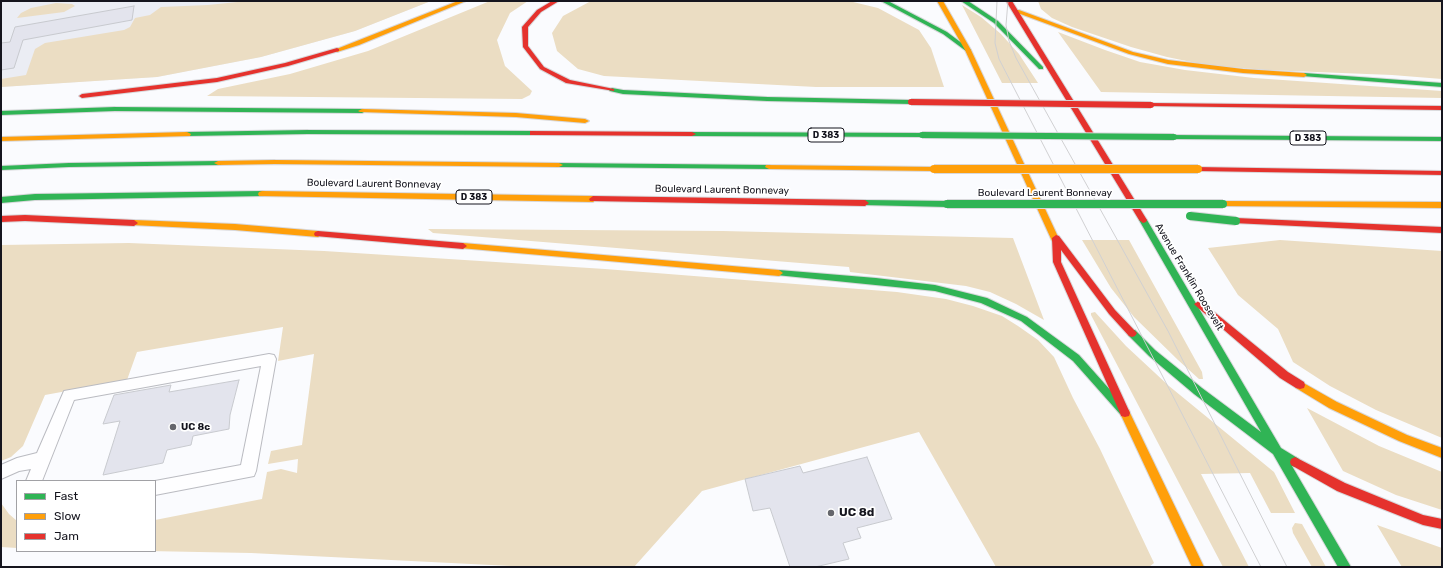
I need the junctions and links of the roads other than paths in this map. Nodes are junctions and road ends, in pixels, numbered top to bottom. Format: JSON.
{"nodes":[{"id":1,"x":463,"y":1,"type":"edge"},
{"id":2,"x":556,"y":1,"type":"edge"},
{"id":3,"x":884,"y":1,"type":"edge"},
{"id":4,"x":940,"y":1,"type":"edge"},
{"id":5,"x":964,"y":1,"type":"edge"},
{"id":6,"x":1009,"y":1,"type":"edge"},
{"id":7,"x":1017,"y":11,"type":"junction"},
{"id":8,"x":968,"y":50,"type":"junction"},
{"id":9,"x":1442,"y":85,"type":"edge"},
{"id":10,"x":72,"y":97,"type":"dead end"},
{"id":11,"x":1071,"y":100,"type":"junction"},
{"id":12,"x":1442,"y":108,"type":"edge"},
{"id":13,"x":1,"y":112,"type":"edge"},
{"id":14,"x":595,"y":122,"type":"dead end"},
{"id":15,"x":619,"y":124,"type":"dead end"},
{"id":16,"x":729,"y":134,"type":"junction"},
{"id":17,"x":1,"y":139,"type":"edge"},
{"id":18,"x":1442,"y":139,"type":"edge"},
{"id":19,"x":1,"y":168,"type":"edge"},
{"id":20,"x":1442,"y":173,"type":"edge"},
{"id":21,"x":1,"y":200,"type":"edge"},
{"id":22,"x":1084,"y":204,"type":"junction"},
{"id":23,"x":1442,"y":204,"type":"edge"},
{"id":24,"x":1167,"y":213,"type":"dead end"},
{"id":25,"x":1183,"y":215,"type":"dead end"},
{"id":26,"x":1,"y":219,"type":"edge"},
{"id":27,"x":1442,"y":230,"type":"edge"},
{"id":28,"x":1056,"y":238,"type":"junction"},
{"id":29,"x":1188,"y":294,"type":"junction"},
{"id":30,"x":1124,"y":411,"type":"junction"},
{"id":31,"x":1279,"y":452,"type":"junction"},
{"id":32,"x":1442,"y":453,"type":"edge"},
{"id":33,"x":43,"y":460,"type":"junction"},
{"id":34,"x":1,"y":472,"type":"edge"},
{"id":35,"x":34,"y":480,"type":"edge"},
{"id":36,"x":156,"y":488,"type":"edge"},
{"id":37,"x":1442,"y":524,"type":"edge"},
{"id":38,"x":1198,"y":567,"type":"edge"},
{"id":39,"x":1345,"y":567,"type":"edge"}],
"edges":[{"from":1,"to":10,"type":"main road"},
{"from":2,"to":12,"type":"main road","bridge":true},
{"from":3,"to":8,"type":"main road"},
{"from":4,"to":8,"type":"main road"},
{"from":5,"to":11,"type":"main road"},
{"from":6,"to":7,"type":"main road","name":"Avenue Franklin Roosevelt"},
{"from":7,"to":9,"type":"main road"},
{"from":7,"to":11,"type":"main road","name":"Avenue Franklin Roosevelt"},
{"from":8,"to":28,"type":"main road"},
{"from":11,"to":29,"type":"main road","name":"Avenue Franklin Roosevelt"},
{"from":13,"to":14,"type":"main road"},
{"from":15,"to":16,"type":"main road"},
{"from":16,"to":17,"type":"main road","number":"D 383"},
{"from":16,"to":18,"type":"main road","number":"D 383","bridge":true},
{"from":19,"to":20,"type":"main road","bridge":true},
{"from":21,"to":22,"type":"main road","name":"Boulevard Laurent Bonnevay","number":"D 383","bridge":true},
{"from":22,"to":23,"type":"main road","name":"Boulevard Laurent Bonnevay","number":"D 383","bridge":true},
{"from":22,"to":24,"type":"main road","bridge":true},
{"from":25,"to":27,"type":"main road","bridge":true},
{"from":26,"to":30,"type":"main road"},
{"from":28,"to":30,"type":"main road"},
{"from":28,"to":31,"type":"main road"},
{"from":29,"to":31,"type":"main road","name":"Avenue Franklin Roosevelt"},
{"from":29,"to":32,"type":"main road"},
{"from":30,"to":38,"type":"main road"},
{"from":31,"to":37,"type":"main road"},
{"from":31,"to":39,"type":"main road","name":"Avenue Franklin Roosevelt"},
{"from":33,"to":34,"type":"lane"},
{"from":33,"to":35,"type":"lane"},
{"from":33,"to":36,"type":"lane"}]}
